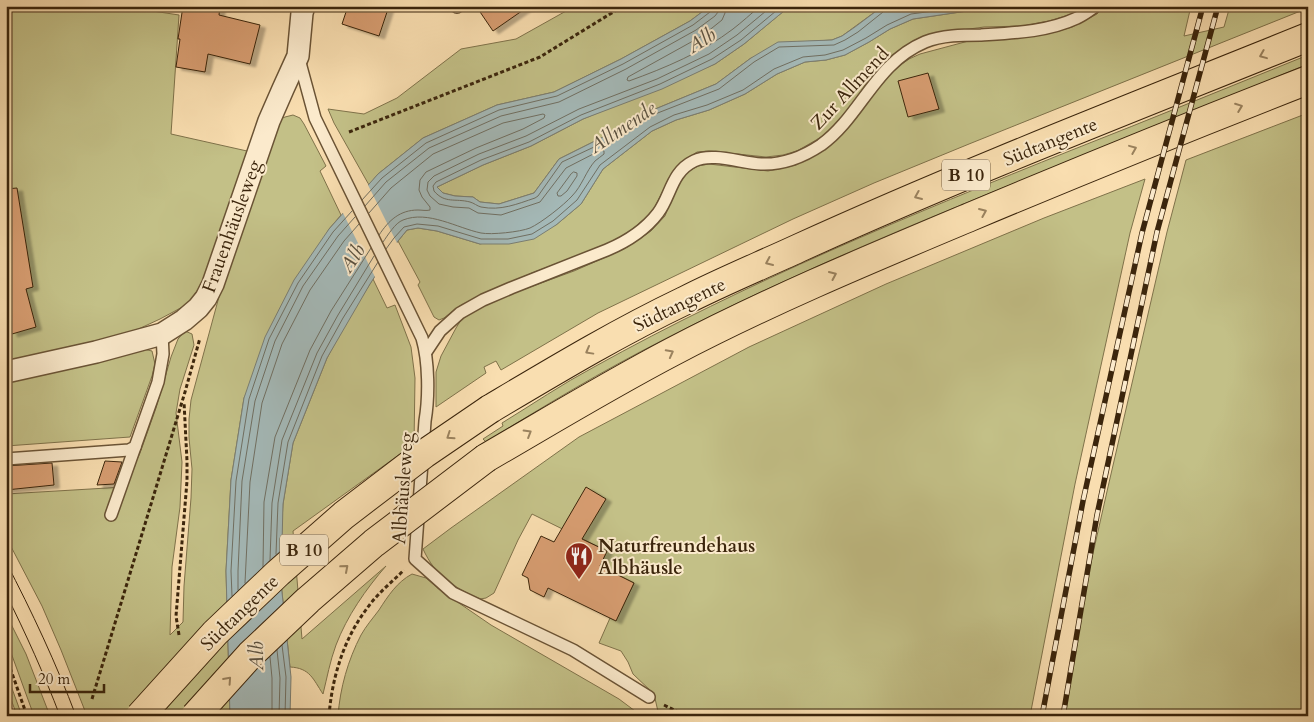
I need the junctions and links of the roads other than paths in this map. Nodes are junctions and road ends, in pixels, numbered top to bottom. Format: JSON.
{"nodes":[{"id":1,"x":304,"y":6,"type":"edge"},
{"id":2,"x":1096,"y":6,"type":"edge"},
{"id":3,"x":1308,"y":37,"type":"edge"},
{"id":4,"x":298,"y":56,"type":"junction"},
{"id":5,"x":1308,"y":80,"type":"edge"},
{"id":6,"x":162,"y":334,"type":"junction"},
{"id":7,"x":426,"y":352,"type":"junction"},
{"id":8,"x":6,"y":372,"type":"edge"},
{"id":9,"x":135,"y":447,"type":"junction"},
{"id":10,"x":6,"y":459,"type":"edge"},
{"id":11,"x":111,"y":514,"type":"dead end"},
{"id":12,"x":648,"y":697,"type":"road end"},
{"id":13,"x":140,"y":716,"type":"edge"},
{"id":14,"x":195,"y":716,"type":"edge"}],
"edges":[{"from":1,"to":4,"type":"street","name":"Frauenhäusleweg"},
{"from":2,"to":7,"type":"lane","name":"Zur Allmend"},
{"from":3,"to":13,"type":"highway","name":"Südtangente","number":"B 10","one_way":true,"bridge":true},
{"from":4,"to":6,"type":"street","name":"Frauenhäusleweg"},
{"from":4,"to":7,"type":"lane","name":"Albhäusleweg"},
{"from":14,"to":5,"type":"highway","name":"Südtangente","number":"B 10","one_way":true,"bridge":true},
{"from":6,"to":8,"type":"street","name":"Frauenhäusleweg"},
{"from":6,"to":9,"type":"lane"},
{"from":7,"to":12,"type":"lane","name":"Albhäusleweg"},
{"from":9,"to":10,"type":"lane"},
{"from":9,"to":11,"type":"lane"}]}
